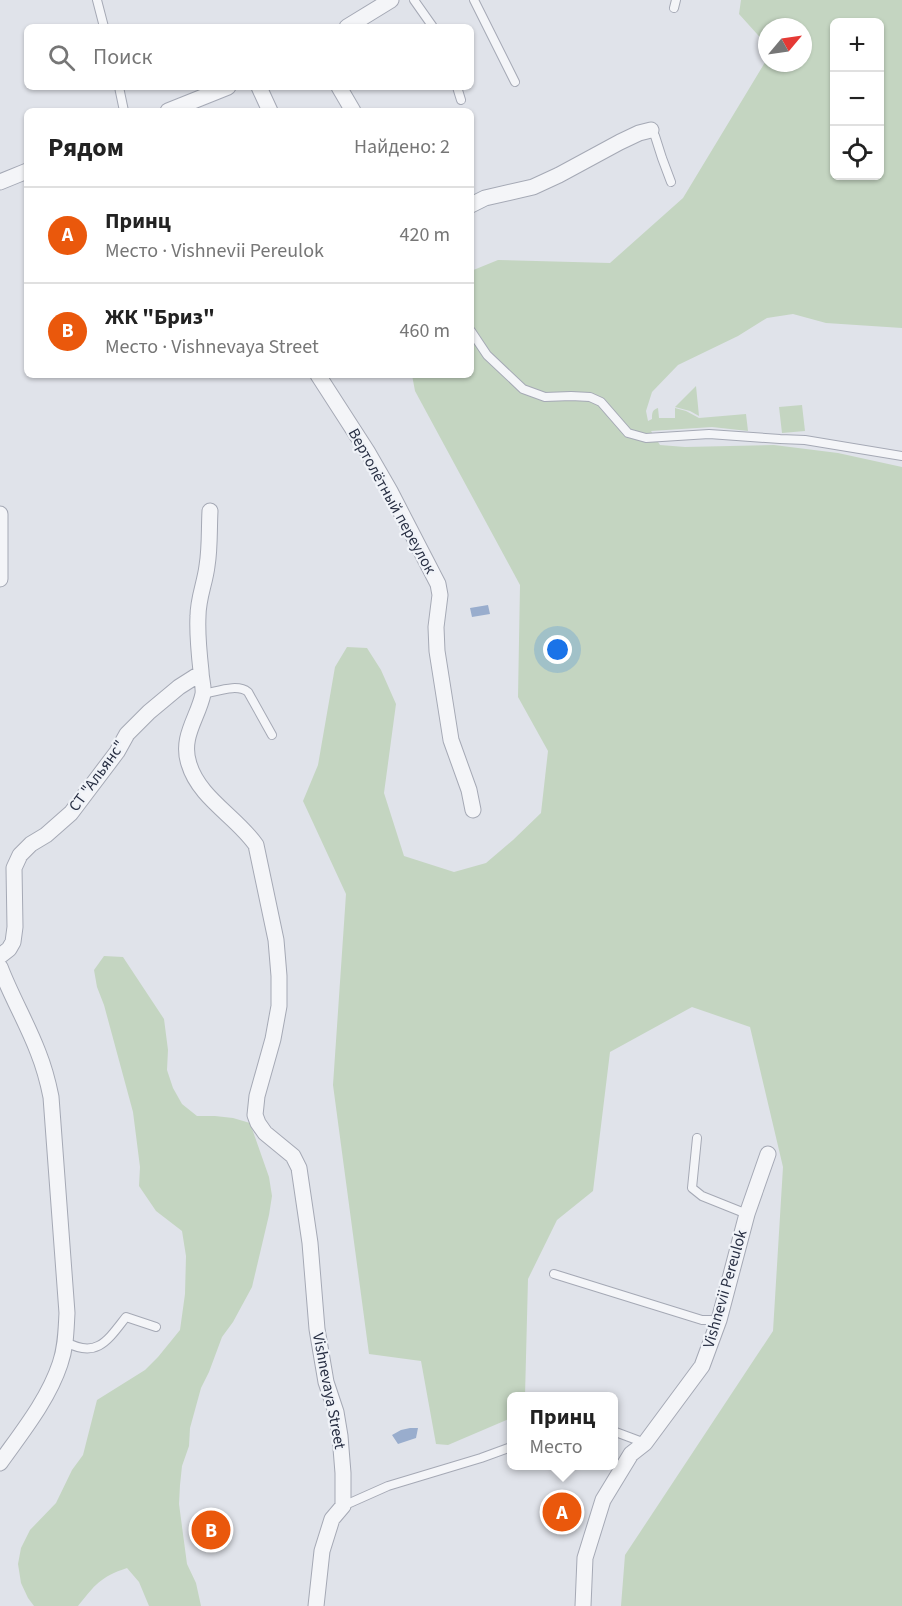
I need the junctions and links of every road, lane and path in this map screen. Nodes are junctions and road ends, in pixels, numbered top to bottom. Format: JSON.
{"nodes":[{"id":1,"x":97,"y":0,"type":"edge"},
{"id":2,"x":391,"y":0,"type":"edge"},
{"id":3,"x":414,"y":0,"type":"edge"},
{"id":4,"x":474,"y":0,"type":"edge"},
{"id":5,"x":103,"y":24,"type":"edge"},
{"id":6,"x":352,"y":24,"type":"edge"},
{"id":7,"x":431,"y":24,"type":"edge"},
{"id":8,"x":515,"y":82,"type":"dead end"},
{"id":9,"x":119,"y":90,"type":"edge"},
{"id":10,"x":220,"y":90,"type":"edge"},
{"id":11,"x":260,"y":90,"type":"edge"},
{"id":12,"x":341,"y":90,"type":"edge"},
{"id":13,"x":458,"y":90,"type":"edge"},
{"id":14,"x":461,"y":100,"type":"dead end"},
{"id":15,"x":123,"y":108,"type":"edge"},
{"id":16,"x":176,"y":108,"type":"edge"},
{"id":17,"x":269,"y":108,"type":"edge"},
{"id":18,"x":351,"y":108,"type":"edge"},
{"id":19,"x":651,"y":130,"type":"joint"},
{"id":20,"x":24,"y":172,"type":"edge"},
{"id":21,"x":0,"y":182,"type":"edge"},
{"id":22,"x":671,"y":182,"type":"dead end"},
{"id":23,"x":474,"y":204,"type":"edge"},
{"id":24,"x":474,"y":336,"type":"edge"},
{"id":25,"x":320,"y":378,"type":"edge"},
{"id":26,"x":902,"y":456,"type":"edge"},
{"id":27,"x":210,"y":511,"type":"dead end"},
{"id":28,"x":0,"y":514,"type":"edge"},
{"id":29,"x":0,"y":579,"type":"edge"},
{"id":30,"x":201,"y":673,"type":"junction"},
{"id":31,"x":203,"y":694,"type":"junction"},
{"id":32,"x":272,"y":735,"type":"dead end"},
{"id":33,"x":473,"y":810,"type":"dead end"},
{"id":34,"x":0,"y":956,"type":"edge"},
{"id":35,"x":0,"y":967,"type":"edge"},
{"id":36,"x":697,"y":1138,"type":"dead end"},
{"id":37,"x":768,"y":1154,"type":"dead end"},
{"id":38,"x":747,"y":1214,"type":"junction"},
{"id":39,"x":554,"y":1274,"type":"dead end"},
{"id":40,"x":718,"y":1320,"type":"junction"},
{"id":41,"x":156,"y":1327,"type":"dead end"},
{"id":42,"x":66,"y":1342,"type":"junction"},
{"id":43,"x":618,"y":1433,"type":"edge"},
{"id":44,"x":645,"y":1443,"type":"junction"},
{"id":45,"x":507,"y":1447,"type":"edge"},
{"id":46,"x":0,"y":1463,"type":"edge"},
{"id":47,"x":343,"y":1506,"type":"junction"},
{"id":48,"x":316,"y":1606,"type":"edge"},
{"id":49,"x":583,"y":1606,"type":"edge"}],
"edges":[{"from":1,"to":5,"type":"lane"},
{"from":2,"to":6,"type":"street"},
{"from":3,"to":7,"type":"lane"},
{"from":4,"to":8,"type":"lane"},
{"from":9,"to":15,"type":"lane"},
{"from":10,"to":16,"type":"street"},
{"from":11,"to":17,"type":"street"},
{"from":12,"to":18,"type":"street"},
{"from":13,"to":14,"type":"lane"},
{"from":19,"to":22,"type":"lane"},
{"from":19,"to":23,"type":"street"},
{"from":20,"to":21,"type":"street"},
{"from":24,"to":26,"type":"lane"},
{"from":25,"to":33,"type":"street","name":"Вертолётный переулок"},
{"from":27,"to":30,"type":"street"},
{"from":28,"to":29,"type":"street"},
{"from":30,"to":31,"type":"street"},
{"from":30,"to":34,"type":"street","name":"СТ \"Альянс\""},
{"from":31,"to":32,"type":"lane"},
{"from":31,"to":47,"type":"street","name":"Vishnevaya Street"},
{"from":35,"to":42,"type":"street"},
{"from":36,"to":38,"type":"lane"},
{"from":37,"to":38,"type":"street","name":"Vishnevii Pereulok"},
{"from":38,"to":40,"type":"street","name":"Vishnevii Pereulok"},
{"from":39,"to":40,"type":"lane"},
{"from":40,"to":44,"type":"street","name":"Vishnevii Pereulok"},
{"from":41,"to":42,"type":"lane"},
{"from":42,"to":46,"type":"street"},
{"from":43,"to":44,"type":"lane"},
{"from":44,"to":49,"type":"street","name":"Vishnevii Pereulok"},
{"from":45,"to":47,"type":"lane"},
{"from":47,"to":48,"type":"street"}]}
